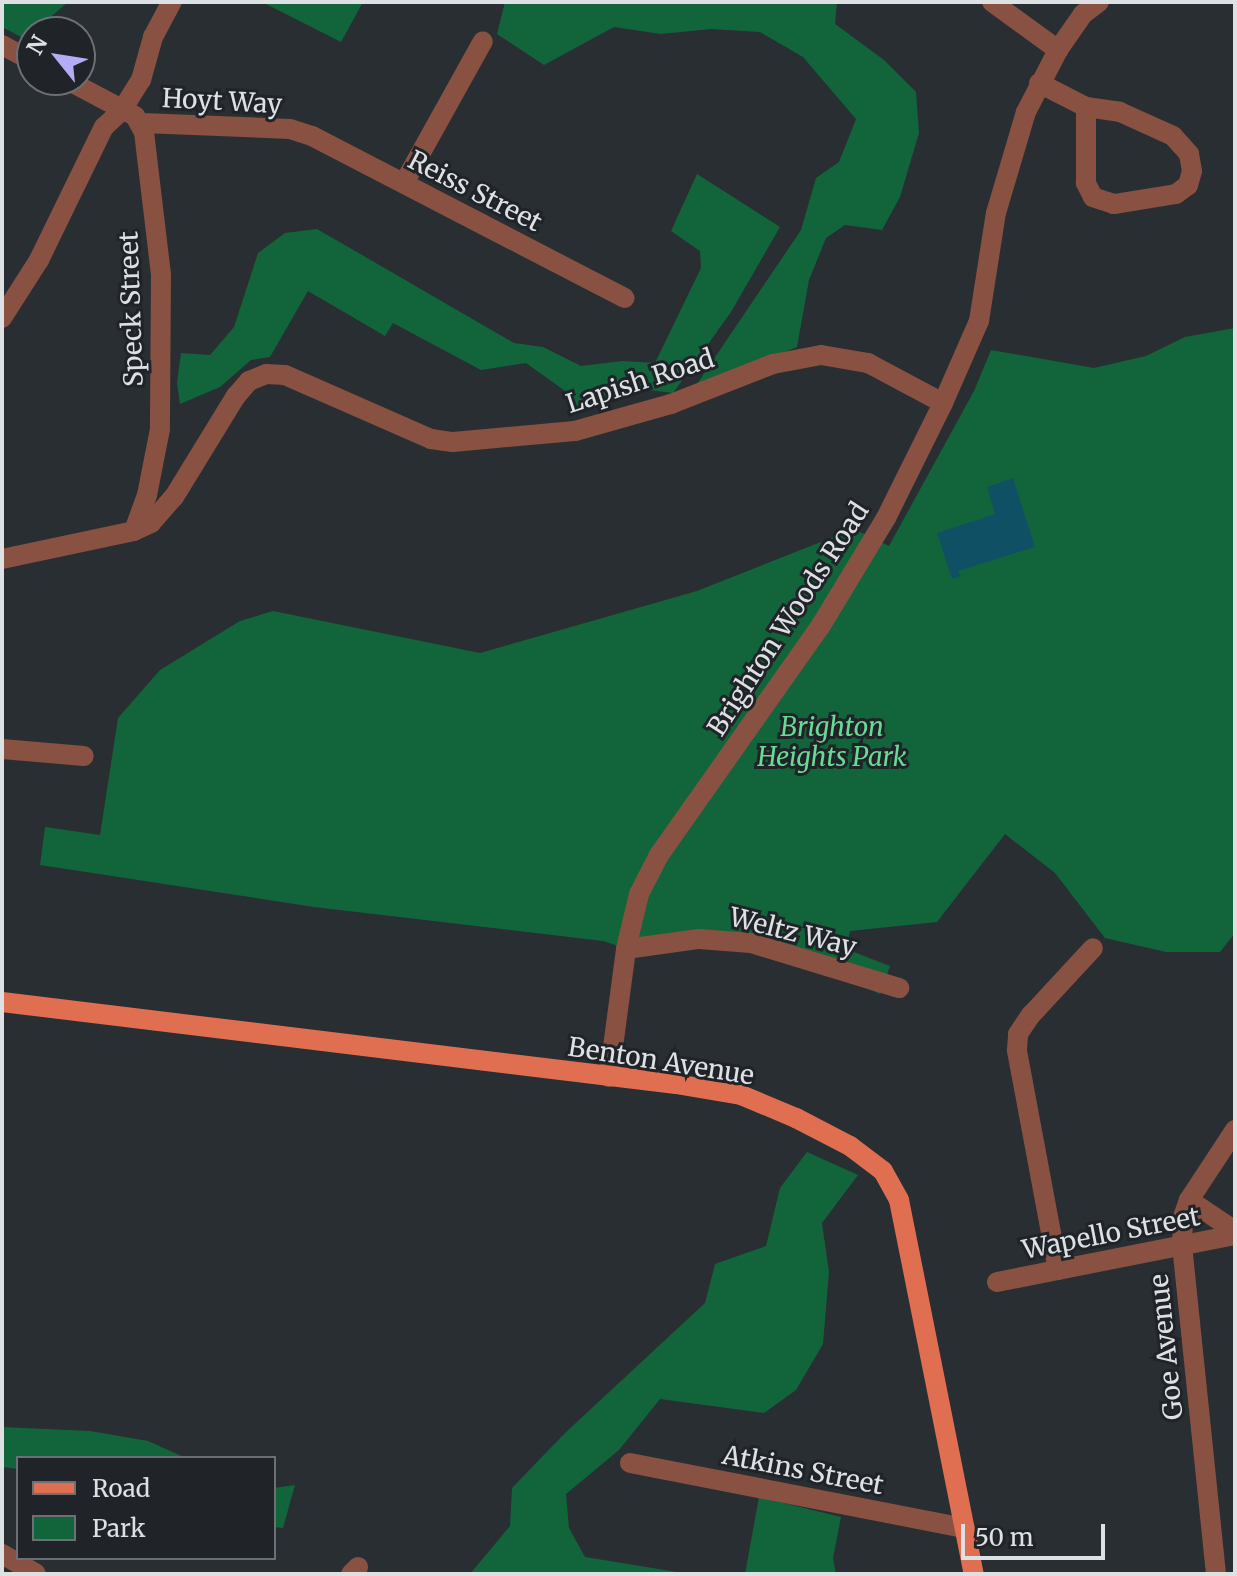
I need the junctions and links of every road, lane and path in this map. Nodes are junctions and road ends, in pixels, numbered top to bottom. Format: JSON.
{"nodes":[{"id":1,"x":172,"y":2,"type":"edge"},
{"id":2,"x":992,"y":2,"type":"edge"},
{"id":3,"x":1099,"y":2,"type":"edge"},
{"id":4,"x":483,"y":41,"type":"dead end"},
{"id":5,"x":1058,"y":50,"type":"junction"},
{"id":6,"x":1039,"y":83,"type":"junction"},
{"id":7,"x":96,"y":96,"type":"edge"},
{"id":8,"x":1086,"y":107,"type":"junction"},
{"id":9,"x":122,"y":110,"type":"junction"},
{"id":10,"x":142,"y":123,"type":"junction"},
{"id":11,"x":300,"y":132,"type":"joint"},
{"id":12,"x":404,"y":183,"type":"junction"},
{"id":13,"x":625,"y":298,"type":"dead end"},
{"id":14,"x":2,"y":318,"type":"edge"},
{"id":15,"x":943,"y":403,"type":"junction"},
{"id":16,"x":134,"y":531,"type":"junction"},
{"id":17,"x":2,"y":559,"type":"edge"},
{"id":18,"x":2,"y":749,"type":"edge"},
{"id":19,"x":84,"y":756,"type":"dead end"},
{"id":20,"x":1093,"y":948,"type":"dead end"},
{"id":21,"x":626,"y":949,"type":"junction"},
{"id":22,"x":899,"y":988,"type":"dead end"},
{"id":23,"x":2,"y":1002,"type":"edge"},
{"id":24,"x":609,"y":1077,"type":"junction"},
{"id":25,"x":1235,"y":1130,"type":"edge"},
{"id":26,"x":1189,"y":1200,"type":"junction"},
{"id":27,"x":1235,"y":1233,"type":"edge"},
{"id":28,"x":1182,"y":1246,"type":"junction"},
{"id":29,"x":1058,"y":1270,"type":"junction"},
{"id":30,"x":997,"y":1282,"type":"dead end"},
{"id":31,"x":630,"y":1463,"type":"dead end"},
{"id":32,"x":965,"y":1528,"type":"junction"},
{"id":33,"x":2,"y":1554,"type":"edge"},
{"id":34,"x":36,"y":1574,"type":"edge"},
{"id":35,"x":974,"y":1574,"type":"edge"},
{"id":36,"x":1216,"y":1574,"type":"edge"}],
"edges":[{"from":1,"to":9,"type":"street"},
{"from":2,"to":5,"type":"street"},
{"from":3,"to":5,"type":"street","name":"Brighton Woods Road"},
{"from":4,"to":12,"type":"street"},
{"from":5,"to":6,"type":"street","name":"Brighton Woods Road"},
{"from":6,"to":8,"type":"street"},
{"from":6,"to":15,"type":"street","name":"Brighton Woods Road"},
{"from":7,"to":9,"type":"street"},
{"from":8,"to":8,"type":"street"},
{"from":9,"to":10,"type":"street"},
{"from":9,"to":14,"type":"street"},
{"from":10,"to":11,"type":"street","name":"Hoyt Way"},
{"from":10,"to":16,"type":"street","name":"Speck Street"},
{"from":11,"to":12,"type":"street","name":"Reiss Street"},
{"from":12,"to":13,"type":"street","name":"Reiss Street"},
{"from":15,"to":16,"type":"street","name":"Lapish Road"},
{"from":15,"to":21,"type":"street","name":"Brighton Woods Road"},
{"from":16,"to":17,"type":"street","name":"Lapish Road"},
{"from":18,"to":19,"type":"street"},
{"from":20,"to":29,"type":"street"},
{"from":21,"to":22,"type":"street","name":"Weltz Way"},
{"from":21,"to":24,"type":"street","name":"Brighton Woods Road"},
{"from":23,"to":24,"type":"main road","name":"Benton Avenue"},
{"from":24,"to":32,"type":"main road","name":"Benton Avenue"},
{"from":25,"to":26,"type":"street","name":"Goe Avenue"},
{"from":26,"to":27,"type":"street","name":"Wapello Street"},
{"from":26,"to":28,"type":"street","name":"Goe Avenue"},
{"from":27,"to":28,"type":"street","name":"Wapello Street"},
{"from":28,"to":29,"type":"street","name":"Wapello Street"},
{"from":28,"to":36,"type":"street","name":"Goe Avenue"},
{"from":29,"to":30,"type":"street","name":"Wapello Street"},
{"from":31,"to":32,"type":"street","name":"Atkins Street"},
{"from":32,"to":35,"type":"main road","name":"Benton Avenue"},
{"from":33,"to":34,"type":"street"}]}
